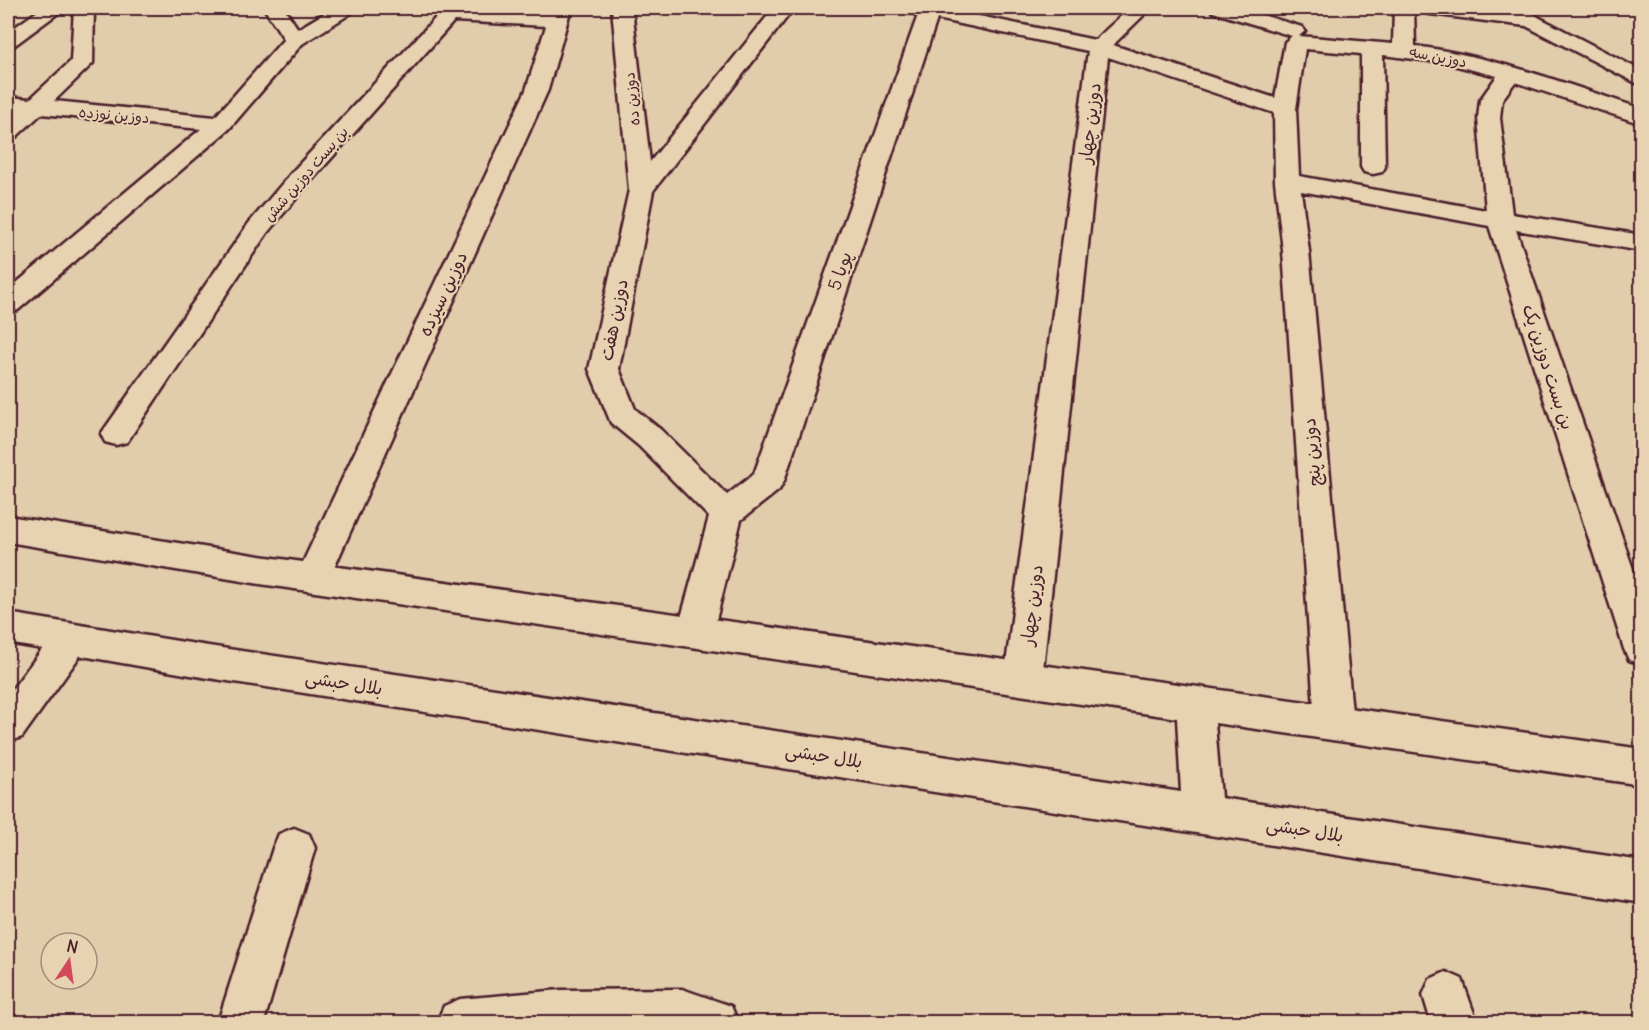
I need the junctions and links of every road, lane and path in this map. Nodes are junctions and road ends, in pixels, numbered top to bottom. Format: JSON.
{"nodes":[{"id":1,"x":55,"y":8,"type":"edge"},
{"id":2,"x":84,"y":8,"type":"edge"},
{"id":3,"x":274,"y":8,"type":"edge"},
{"id":4,"x":346,"y":8,"type":"edge"},
{"id":5,"x":622,"y":8,"type":"edge"},
{"id":6,"x":784,"y":8,"type":"edge"},
{"id":7,"x":924,"y":8,"type":"edge"},
{"id":8,"x":1141,"y":8,"type":"edge"},
{"id":9,"x":1220,"y":8,"type":"edge"},
{"id":10,"x":1294,"y":8,"type":"edge"},
{"id":11,"x":1404,"y":8,"type":"edge"},
{"id":12,"x":1430,"y":8,"type":"edge"},
{"id":13,"x":559,"y":14,"type":"edge"},
{"id":14,"x":1517,"y":16,"type":"edge"},
{"id":15,"x":1295,"y":37,"type":"junction"},
{"id":16,"x":295,"y":40,"type":"junction"},
{"id":17,"x":8,"y":41,"type":"edge"},
{"id":18,"x":1099,"y":47,"type":"junction"},
{"id":19,"x":1372,"y":49,"type":"junction"},
{"id":20,"x":1404,"y":51,"type":"junction"},
{"id":21,"x":1447,"y":57,"type":"junction"},
{"id":22,"x":1510,"y":73,"type":"junction"},
{"id":23,"x":1641,"y":80,"type":"edge"},
{"id":24,"x":8,"y":104,"type":"edge"},
{"id":25,"x":36,"y":108,"type":"junction"},
{"id":26,"x":1284,"y":109,"type":"junction"},
{"id":27,"x":1641,"y":117,"type":"edge"},
{"id":28,"x":221,"y":124,"type":"junction"},
{"id":29,"x":8,"y":132,"type":"edge"},
{"id":30,"x":1373,"y":167,"type":"dead end"},
{"id":31,"x":1287,"y":181,"type":"junction"},
{"id":32,"x":641,"y":190,"type":"junction"},
{"id":33,"x":1500,"y":220,"type":"junction"},
{"id":34,"x":1641,"y":243,"type":"edge"},
{"id":35,"x":8,"y":303,"type":"edge"},
{"id":36,"x":116,"y":434,"type":"dead end"},
{"id":37,"x":726,"y":514,"type":"junction"},
{"id":38,"x":8,"y":529,"type":"edge"},
{"id":39,"x":313,"y":577,"type":"junction"},
{"id":40,"x":8,"y":628,"type":"edge"},
{"id":41,"x":695,"y":632,"type":"junction"},
{"id":42,"x":71,"y":639,"type":"junction"},
{"id":43,"x":1641,"y":649,"type":"edge"},
{"id":44,"x":1023,"y":679,"type":"junction"},
{"id":45,"x":1195,"y":703,"type":"junction"},
{"id":46,"x":1334,"y":723,"type":"junction"},
{"id":47,"x":8,"y":725,"type":"edge"},
{"id":48,"x":1641,"y":767,"type":"edge"},
{"id":49,"x":1202,"y":814,"type":"junction"},
{"id":50,"x":294,"y":848,"type":"dead end"},
{"id":51,"x":1641,"y":882,"type":"edge"},
{"id":52,"x":241,"y":1023,"type":"edge"},
{"id":53,"x":460,"y":1023,"type":"edge"},
{"id":54,"x":715,"y":1023,"type":"edge"}],
"edges":[{"from":1,"to":17,"type":"street"},
{"from":2,"to":25,"type":"street"},
{"from":3,"to":16,"type":"street"},
{"from":4,"to":16,"type":"street"},
{"from":5,"to":32,"type":"street","name":"دوزین ده"},
{"from":6,"to":32,"type":"street","name":"دوزین هفت"},
{"from":7,"to":18,"type":"street"},
{"from":7,"to":37,"type":"street","name":"پویا 5"},
{"from":8,"to":18,"type":"street"},
{"from":9,"to":15,"type":"street","name":"دوزین سه"},
{"from":10,"to":15,"type":"street"},
{"from":11,"to":20,"type":"street"},
{"from":12,"to":14,"type":"street"},
{"from":13,"to":36,"type":"street","name":"بن بست دوزین شش"},
{"from":13,"to":39,"type":"street","name":"دوزین سیزده"},
{"from":14,"to":21,"type":"street"},
{"from":14,"to":23,"type":"street"},
{"from":15,"to":19,"type":"street","name":"دوزین سه"},
{"from":15,"to":26,"type":"street"},
{"from":16,"to":28,"type":"street"},
{"from":18,"to":26,"type":"street"},
{"from":18,"to":44,"type":"street","name":"دوزین چهار"},
{"from":19,"to":20,"type":"street","name":"دوزین سه"},
{"from":19,"to":30,"type":"street"},
{"from":20,"to":21,"type":"street","name":"دوزین سه"},
{"from":21,"to":22,"type":"street","name":"دوزین سه"},
{"from":22,"to":27,"type":"street","name":"دوزین سه"},
{"from":22,"to":33,"type":"street","name":"بن بست دوزین یک"},
{"from":24,"to":25,"type":"street","name":"دوزین نوزده"},
{"from":25,"to":28,"type":"street","name":"دوزین نوزده"},
{"from":25,"to":29,"type":"street"},
{"from":26,"to":31,"type":"street"},
{"from":28,"to":35,"type":"street"},
{"from":31,"to":33,"type":"street"},
{"from":31,"to":46,"type":"street","name":"دوزین پنج"},
{"from":32,"to":37,"type":"street","name":"دوزین هفت"},
{"from":33,"to":34,"type":"street"},
{"from":33,"to":43,"type":"street","name":"بن بست دوزین یک"},
{"from":37,"to":41,"type":"street"},
{"from":38,"to":39,"type":"street"},
{"from":39,"to":41,"type":"street"},
{"from":40,"to":42,"type":"street","name":"بلال حبشی"},
{"from":41,"to":44,"type":"street"},
{"from":42,"to":47,"type":"street"},
{"from":42,"to":49,"type":"street","name":"بلال حبشی"},
{"from":44,"to":45,"type":"street"},
{"from":45,"to":46,"type":"street"},
{"from":45,"to":49,"type":"street"},
{"from":46,"to":48,"type":"street"},
{"from":49,"to":51,"type":"street","name":"بلال حبشی"},
{"from":50,"to":52,"type":"street"},
{"from":53,"to":54,"type":"street"}]}
